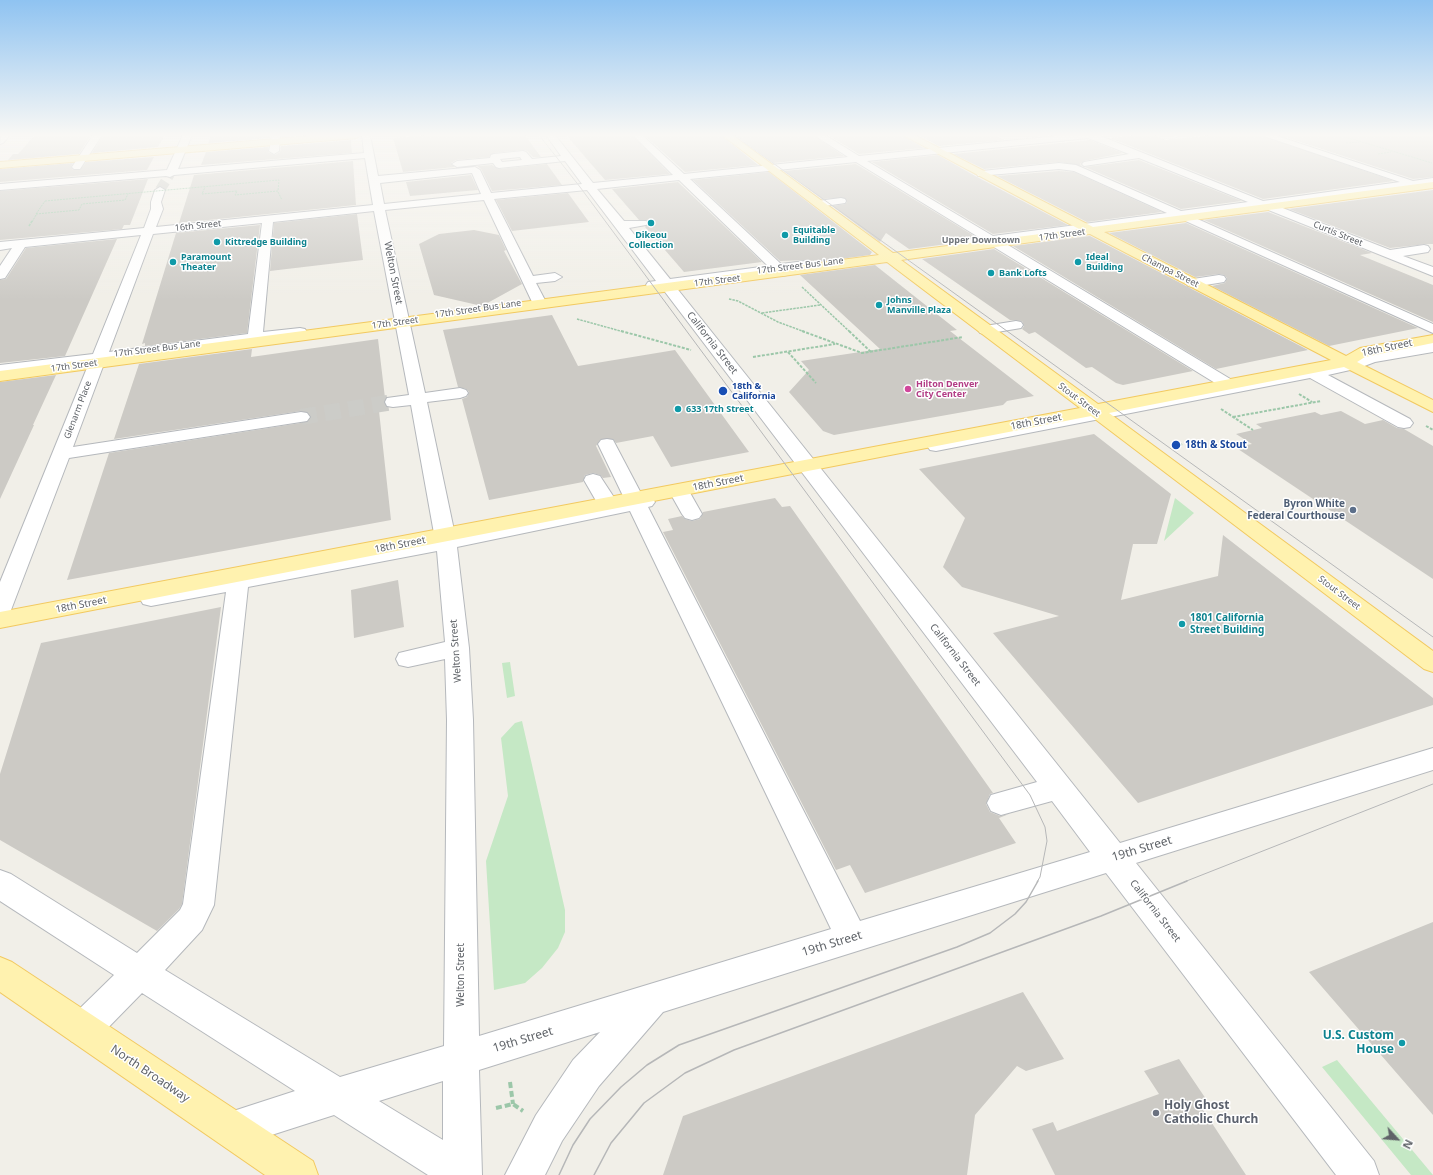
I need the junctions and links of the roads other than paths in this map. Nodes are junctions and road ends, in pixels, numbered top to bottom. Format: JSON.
{"nodes":[{"id":1,"x":166,"y":190,"type":"tunnel mouth"},
{"id":2,"x":376,"y":190,"type":"edge"},
{"id":3,"x":484,"y":190,"type":"edge"},
{"id":4,"x":529,"y":190,"type":"edge"},
{"id":5,"x":594,"y":190,"type":"edge"},
{"id":6,"x":695,"y":190,"type":"edge"},
{"id":7,"x":799,"y":190,"type":"edge"},
{"id":8,"x":908,"y":190,"type":"edge"},
{"id":9,"x":1013,"y":190,"type":"edge"},
{"id":10,"x":1123,"y":190,"type":"edge"},
{"id":11,"x":1226,"y":190,"type":"edge"},
{"id":12,"x":1390,"y":190,"type":"edge"},
{"id":13,"x":486,"y":194,"type":"junction"},
{"id":14,"x":841,"y":201,"type":"dead end"},
{"id":15,"x":818,"y":204,"type":"junction"},
{"id":16,"x":379,"y":205,"type":"junction"},
{"id":17,"x":1266,"y":206,"type":"junction"},
{"id":18,"x":1183,"y":217,"type":"junction"},
{"id":19,"x":268,"y":219,"type":"junction"},
{"id":20,"x":1332,"y":220,"type":"dead end"},
{"id":21,"x":642,"y":223,"type":"dead end"},
{"id":22,"x":621,"y":225,"type":"junction"},
{"id":23,"x":149,"y":229,"type":"junction"},
{"id":24,"x":1089,"y":229,"type":"junction"},
{"id":25,"x":1373,"y":235,"type":"dead end"},
{"id":26,"x":0,"y":241,"type":"edge"},
{"id":27,"x":994,"y":242,"type":"junction"},
{"id":28,"x":1390,"y":242,"type":"dead end"},
{"id":29,"x":21,"y":244,"type":"junction"},
{"id":30,"x":0,"y":246,"type":"edge"},
{"id":31,"x":1375,"y":249,"type":"junction"},
{"id":32,"x":1424,"y":249,"type":"dead end"},
{"id":33,"x":909,"y":251,"type":"joint"},
{"id":34,"x":1389,"y":254,"type":"junction"},
{"id":35,"x":887,"y":256,"type":"junction"},
{"id":36,"x":1433,"y":259,"type":"edge"},
{"id":37,"x":1404,"y":260,"type":"junction"},
{"id":38,"x":780,"y":270,"type":"junction"},
{"id":39,"x":1433,"y":272,"type":"edge"},
{"id":40,"x":0,"y":275,"type":"edge"},
{"id":41,"x":555,"y":277,"type":"dead end"},
{"id":42,"x":1219,"y":279,"type":"dead end"},
{"id":43,"x":529,"y":280,"type":"junction"},
{"id":44,"x":1193,"y":283,"type":"junction"},
{"id":45,"x":667,"y":285,"type":"junction"},
{"id":46,"x":539,"y":302,"type":"junction"},
{"id":47,"x":403,"y":321,"type":"junction"},
{"id":48,"x":1016,"y":325,"type":"dead end"},
{"id":49,"x":1433,"y":329,"type":"edge"},
{"id":50,"x":986,"y":330,"type":"junction"},
{"id":51,"x":1433,"y":339,"type":"edge"},
{"id":52,"x":255,"y":340,"type":"junction"},
{"id":53,"x":1433,"y":347,"type":"edge"},
{"id":54,"x":98,"y":360,"type":"junction"},
{"id":55,"x":1350,"y":364,"type":"junction"},
{"id":56,"x":0,"y":370,"type":"edge"},
{"id":57,"x":1310,"y":371,"type":"junction"},
{"id":58,"x":0,"y":376,"type":"edge"},
{"id":59,"x":1230,"y":385,"type":"junction"},
{"id":60,"x":460,"y":393,"type":"dead end"},
{"id":61,"x":418,"y":399,"type":"junction"},
{"id":62,"x":393,"y":402,"type":"tunnel mouth"},
{"id":63,"x":1433,"y":407,"type":"edge"},
{"id":64,"x":1097,"y":413,"type":"junction"},
{"id":65,"x":301,"y":417,"type":"tunnel mouth"},
{"id":66,"x":1404,"y":423,"type":"dead end"},
{"id":67,"x":607,"y":444,"type":"dead end"},
{"id":68,"x":61,"y":454,"type":"junction"},
{"id":69,"x":809,"y":468,"type":"junction"},
{"id":70,"x":593,"y":480,"type":"dead end"},
{"id":71,"x":680,"y":493,"type":"junction"},
{"id":72,"x":636,"y":502,"type":"junction"},
{"id":73,"x":608,"y":504,"type":"junction"},
{"id":74,"x":692,"y":514,"type":"dead end"},
{"id":75,"x":446,"y":539,"type":"junction"},
{"id":76,"x":8,"y":571,"type":"edge"},
{"id":77,"x":239,"y":578,"type":"junction"},
{"id":78,"x":0,"y":610,"type":"edge"},
{"id":79,"x":0,"y":620,"type":"edge"},
{"id":80,"x":0,"y":626,"type":"edge"},
{"id":81,"x":457,"y":648,"type":"junction"},
{"id":82,"x":408,"y":659,"type":"dead end"},
{"id":83,"x":1433,"y":663,"type":"edge"},
{"id":84,"x":1433,"y":759,"type":"edge"},
{"id":85,"x":1058,"y":788,"type":"junction"},
{"id":86,"x":1001,"y":803,"type":"dead end"},
{"id":87,"x":1114,"y":858,"type":"junction"},
{"id":88,"x":0,"y":884,"type":"edge"},
{"id":89,"x":852,"y":938,"type":"junction"},
{"id":90,"x":0,"y":973,"type":"edge"},
{"id":91,"x":140,"y":973,"type":"junction"},
{"id":92,"x":652,"y":1000,"type":"junction"},
{"id":93,"x":83,"y":1029,"type":"junction"},
{"id":94,"x":462,"y":1058,"type":"junction"},
{"id":95,"x":337,"y":1096,"type":"junction"},
{"id":96,"x":231,"y":1129,"type":"junction"},
{"id":97,"x":299,"y":1175,"type":"edge"},
{"id":98,"x":462,"y":1175,"type":"edge"},
{"id":99,"x":524,"y":1175,"type":"edge"},
{"id":100,"x":1360,"y":1175,"type":"edge"}],
"edges":[{"from":1,"to":23,"type":"street","name":"Glenarm Place"},
{"from":2,"to":16,"type":"street","name":"Welton Street"},
{"from":3,"to":13,"type":"street"},
{"from":4,"to":13,"type":"street","name":"16th Street"},
{"from":5,"to":22,"type":"street","name":"California Street"},
{"from":6,"to":38,"type":"street"},
{"from":7,"to":15,"type":"main road","name":"Stout Street"},
{"from":8,"to":27,"type":"street"},
{"from":9,"to":24,"type":"main road","name":"Champa Street"},
{"from":10,"to":18,"type":"street"},
{"from":11,"to":17,"type":"street","name":"Curtis Street"},
{"from":12,"to":17,"type":"main road","name":"17th Street"},
{"from":13,"to":16,"type":"street","name":"16th Street"},
{"from":13,"to":43,"type":"street"},
{"from":14,"to":15,"type":"street"},
{"from":15,"to":35,"type":"main road","name":"Stout Street"},
{"from":16,"to":19,"type":"street","name":"16th Street"},
{"from":16,"to":23,"type":"street","name":"16th Street"},
{"from":16,"to":47,"type":"street","name":"Welton Street"},
{"from":17,"to":18,"type":"main road","name":"17th Street"},
{"from":17,"to":18,"type":"street","name":"17th Street"},
{"from":17,"to":31,"type":"street","name":"Curtis Street"},
{"from":18,"to":24,"type":"main road","name":"17th Street"},
{"from":18,"to":49,"type":"street"},
{"from":19,"to":23,"type":"street","name":"16th Street"},
{"from":19,"to":52,"type":"street"},
{"from":20,"to":25,"type":"street"},
{"from":21,"to":22,"type":"street"},
{"from":22,"to":45,"type":"street","name":"California Street"},
{"from":23,"to":26,"type":"street","name":"16th Street"},
{"from":23,"to":29,"type":"street","name":"16th Street"},
{"from":23,"to":54,"type":"street","name":"Glenarm Place"},
{"from":24,"to":27,"type":"main road","name":"17th Street"},
{"from":24,"to":44,"type":"main road","name":"Champa Street"},
{"from":27,"to":33,"type":"street","name":"17th Street"},
{"from":27,"to":35,"type":"main road","name":"17th Street"},
{"from":27,"to":59,"type":"street"},
{"from":28,"to":31,"type":"street"},
{"from":29,"to":30,"type":"street","name":"16th Street"},
{"from":29,"to":40,"type":"street"},
{"from":31,"to":34,"type":"street","name":"Curtis Street"},
{"from":32,"to":34,"type":"street"},
{"from":33,"to":35,"type":"street","name":"17th Street Bus Lane"},
{"from":34,"to":37,"type":"street","name":"Curtis Street"},
{"from":35,"to":38,"type":"street","name":"17th Street Bus Lane"},
{"from":35,"to":50,"type":"main road","name":"Stout Street"},
{"from":36,"to":37,"type":"street"},
{"from":37,"to":39,"type":"street","name":"Curtis Street"},
{"from":38,"to":45,"type":"street","name":"17th Street Bus Lane"},
{"from":41,"to":43,"type":"street"},
{"from":42,"to":44,"type":"street"},
{"from":43,"to":46,"type":"street"},
{"from":44,"to":55,"type":"main road","name":"Champa Street"},
{"from":45,"to":46,"type":"street","name":"17th Street Bus Lane"},
{"from":45,"to":69,"type":"street","name":"California Street"},
{"from":46,"to":47,"type":"street","name":"17th Street Bus Lane"},
{"from":47,"to":52,"type":"main road","name":"17th Street"},
{"from":47,"to":61,"type":"street","name":"Welton Street"},
{"from":48,"to":50,"type":"street"},
{"from":50,"to":64,"type":"main road","name":"Stout Street"},
{"from":51,"to":55,"type":"main road","name":"18th Street"},
{"from":52,"to":54,"type":"main road","name":"17th Street"},
{"from":53,"to":55,"type":"street"},
{"from":54,"to":56,"type":"street","name":"17th Street Bus Lane"},
{"from":54,"to":58,"type":"main road","name":"17th Street"},
{"from":54,"to":68,"type":"street","name":"Glenarm Place"},
{"from":55,"to":57,"type":"street"},
{"from":55,"to":63,"type":"main road","name":"Champa Street"},
{"from":57,"to":59,"type":"main road"},
{"from":57,"to":64,"type":"street"},
{"from":57,"to":66,"type":"street"},
{"from":59,"to":64,"type":"main road"},
{"from":60,"to":61,"type":"street"},
{"from":61,"to":62,"type":"street"},
{"from":61,"to":75,"type":"street","name":"Welton Street"},
{"from":64,"to":69,"type":"street"},
{"from":64,"to":83,"type":"main road","name":"Stout Street"},
{"from":65,"to":68,"type":"street"},
{"from":67,"to":72,"type":"street"},
{"from":68,"to":76,"type":"street","name":"Glenarm Place"},
{"from":69,"to":71,"type":"main road","name":"18th Street"},
{"from":69,"to":85,"type":"street","name":"California Street"},
{"from":70,"to":73,"type":"street"},
{"from":71,"to":72,"type":"main road","name":"18th Street"},
{"from":71,"to":74,"type":"street"},
{"from":72,"to":73,"type":"main road","name":"18th Street"},
{"from":72,"to":75,"type":"street"},
{"from":72,"to":89,"type":"street"},
{"from":73,"to":75,"type":"main road","name":"18th Street"},
{"from":75,"to":77,"type":"main road","name":"18th Street"},
{"from":75,"to":81,"type":"street","name":"Welton Street"},
{"from":76,"to":78,"type":"street","name":"Glenarm Place"},
{"from":77,"to":79,"type":"main road","name":"18th Street"},
{"from":77,"to":80,"type":"street"},
{"from":77,"to":91,"type":"street"},
{"from":81,"to":82,"type":"street"},
{"from":81,"to":94,"type":"street","name":"Welton Street"},
{"from":84,"to":87,"type":"street","name":"19th Street"},
{"from":85,"to":86,"type":"street"},
{"from":85,"to":87,"type":"street","name":"California Street"},
{"from":87,"to":89,"type":"street","name":"19th Street"},
{"from":87,"to":100,"type":"street","name":"California Street"},
{"from":88,"to":91,"type":"street"},
{"from":89,"to":92,"type":"street","name":"19th Street"},
{"from":90,"to":93,"type":"main road","name":"North Broadway"},
{"from":91,"to":93,"type":"street"},
{"from":91,"to":95,"type":"street"},
{"from":92,"to":94,"type":"street","name":"19th Street"},
{"from":92,"to":99,"type":"street"},
{"from":93,"to":96,"type":"main road","name":"North Broadway"},
{"from":94,"to":95,"type":"street","name":"19th Street"},
{"from":94,"to":98,"type":"street","name":"Welton Street"},
{"from":95,"to":96,"type":"street","name":"19th Street"},
{"from":95,"to":98,"type":"street"},
{"from":96,"to":97,"type":"main road","name":"North Broadway"}]}
